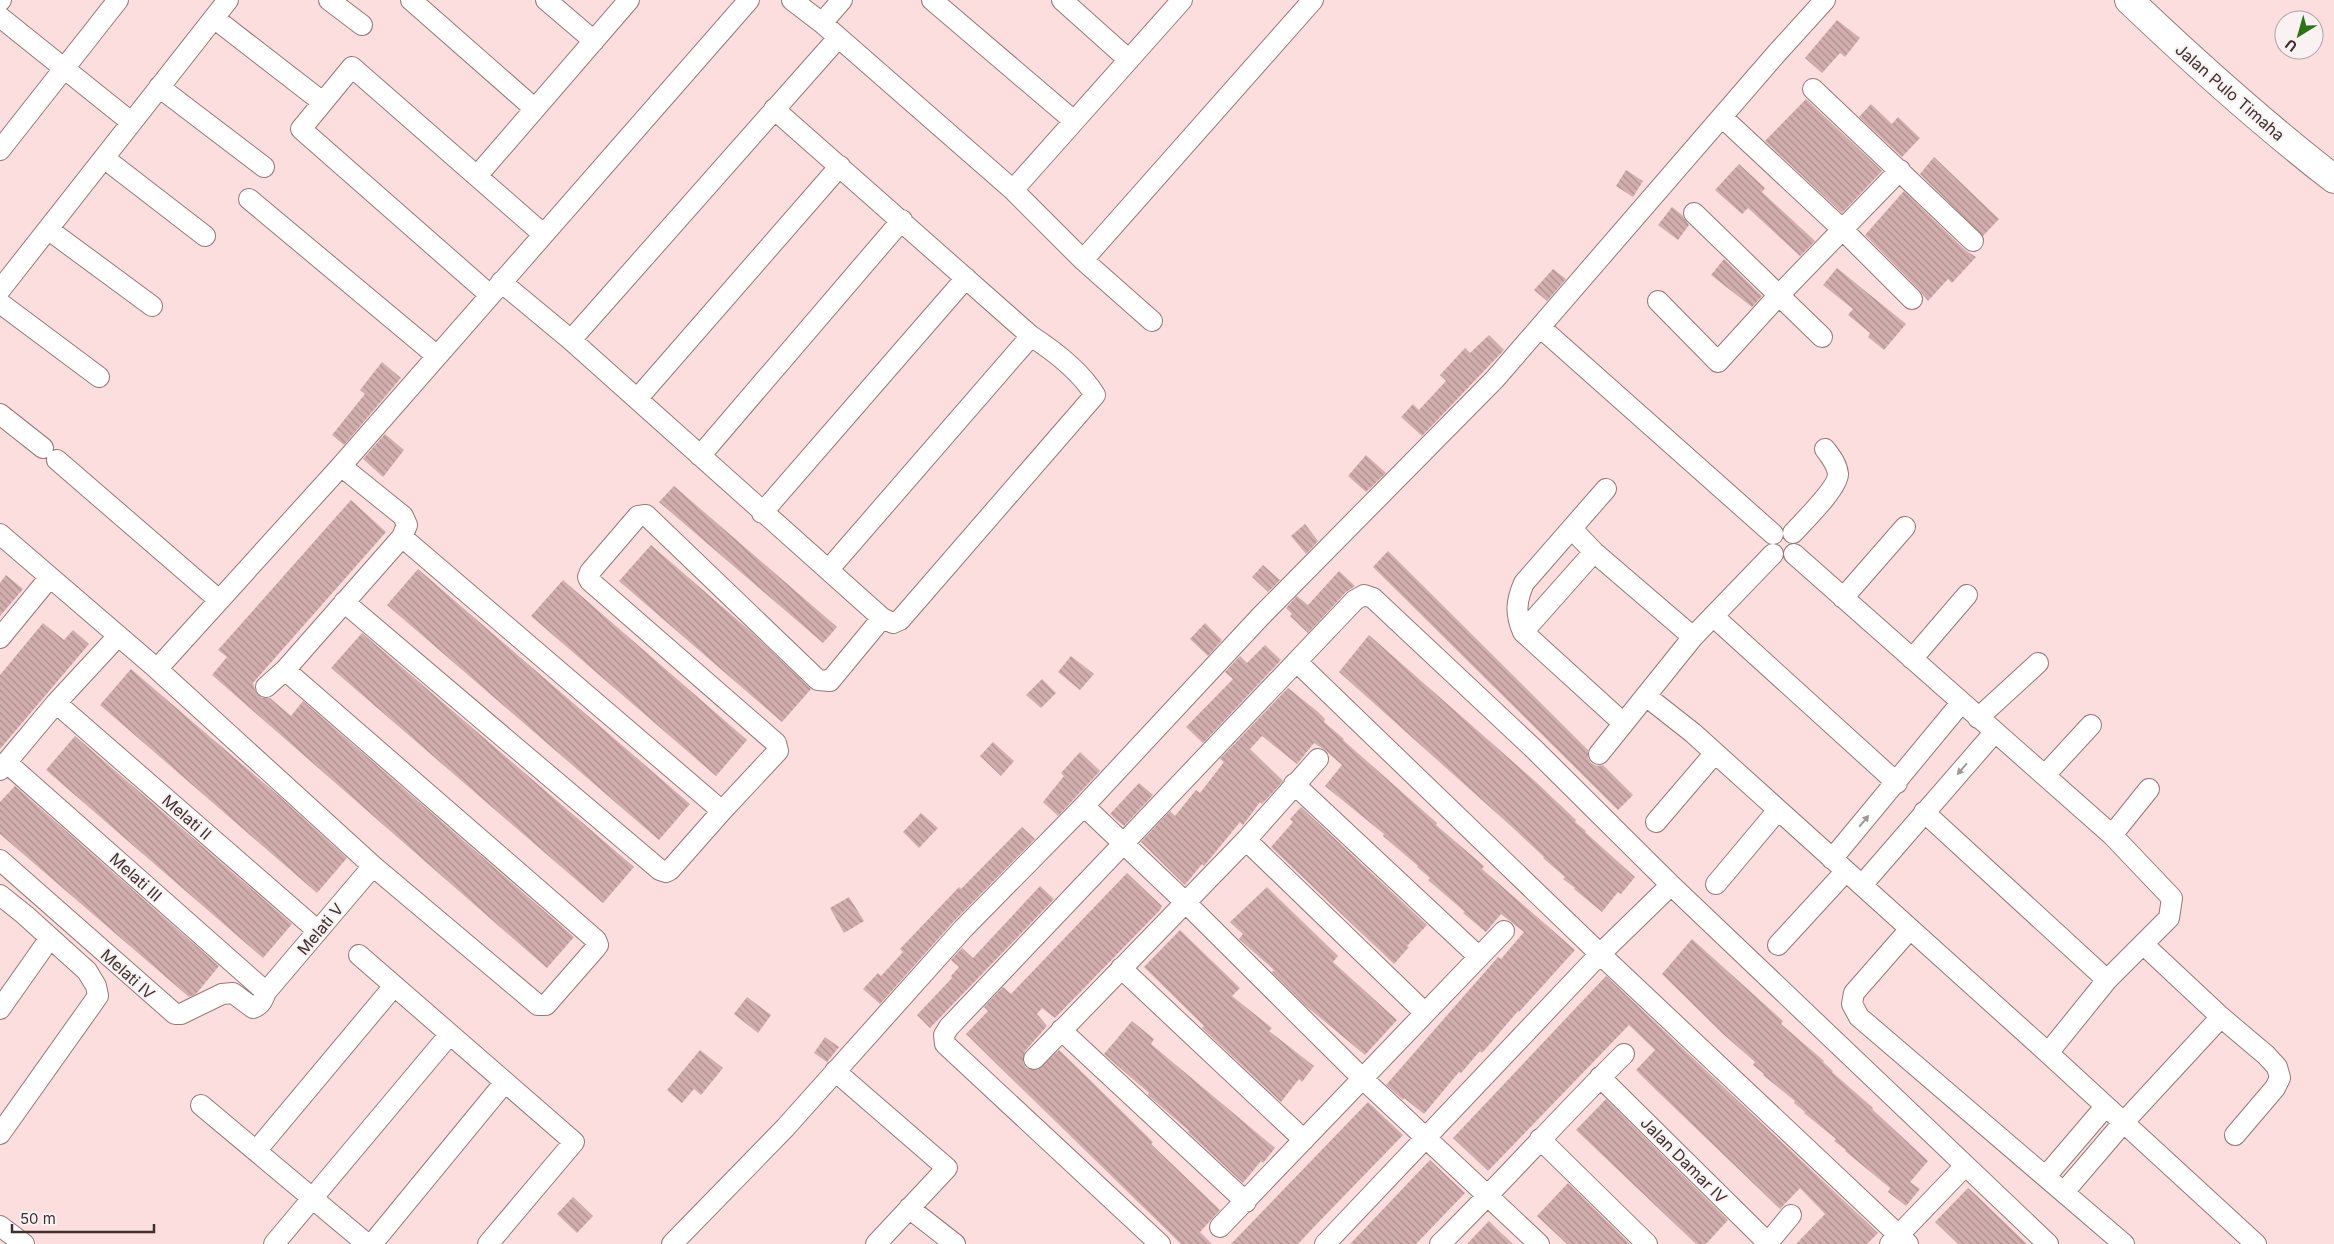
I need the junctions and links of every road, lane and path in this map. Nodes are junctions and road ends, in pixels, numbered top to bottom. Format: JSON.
{"nodes":[{"id":1,"x":118,"y":0,"type":"edge"},
{"id":2,"x":228,"y":0,"type":"edge"},
{"id":3,"x":329,"y":0,"type":"edge"},
{"id":4,"x":411,"y":0,"type":"edge"},
{"id":5,"x":546,"y":0,"type":"edge"},
{"id":6,"x":629,"y":0,"type":"edge"},
{"id":7,"x":748,"y":0,"type":"edge"},
{"id":8,"x":842,"y":0,"type":"edge"},
{"id":9,"x":932,"y":0,"type":"edge"},
{"id":10,"x":1062,"y":0,"type":"edge"},
{"id":11,"x":1182,"y":0,"type":"edge"},
{"id":12,"x":1313,"y":0,"type":"edge"},
{"id":13,"x":1825,"y":0,"type":"edge"},
{"id":14,"x":2129,"y":0,"type":"edge"},
{"id":15,"x":797,"y":2,"type":"edge"},
{"id":16,"x":0,"y":17,"type":"edge"},
{"id":17,"x":214,"y":18,"type":"junction"},
{"id":18,"x":822,"y":23,"type":"junction"},
{"id":19,"x":362,"y":25,"type":"dead end"},
{"id":20,"x":838,"y":38,"type":"junction"},
{"id":21,"x":594,"y":41,"type":"junction"},
{"id":22,"x":1129,"y":60,"type":"junction"},
{"id":23,"x":65,"y":68,"type":"junction"},
{"id":24,"x":159,"y":86,"type":"junction"},
{"id":25,"x":1813,"y":89,"type":"dead end"},
{"id":26,"x":316,"y":97,"type":"dead end"},
{"id":27,"x":535,"y":109,"type":"junction"},
{"id":28,"x":774,"y":109,"type":"junction"},
{"id":29,"x":1722,"y":117,"type":"junction"},
{"id":30,"x":1074,"y":121,"type":"junction"},
{"id":31,"x":131,"y":122,"type":"junction"},
{"id":32,"x":0,"y":150,"type":"edge"},
{"id":33,"x":104,"y":158,"type":"junction"},
{"id":34,"x":840,"y":166,"type":"junction"},
{"id":35,"x":264,"y":167,"type":"dead end"},
{"id":36,"x":1900,"y":170,"type":"junction"},
{"id":37,"x":477,"y":176,"type":"junction"},
{"id":38,"x":2334,"y":179,"type":"edge"},
{"id":39,"x":1013,"y":190,"type":"junction"},
{"id":40,"x":249,"y":198,"type":"dead end"},
{"id":41,"x":1694,"y":214,"type":"dead end"},
{"id":42,"x":902,"y":220,"type":"junction"},
{"id":43,"x":48,"y":230,"type":"junction"},
{"id":44,"x":1843,"y":230,"type":"junction"},
{"id":45,"x":543,"y":234,"type":"junction"},
{"id":46,"x":205,"y":236,"type":"dead end"},
{"id":47,"x":1973,"y":241,"type":"dead end"},
{"id":48,"x":1083,"y":260,"type":"junction"},
{"id":49,"x":966,"y":278,"type":"junction"},
{"id":50,"x":496,"y":288,"type":"junction"},
{"id":51,"x":0,"y":290,"type":"edge"},
{"id":52,"x":1778,"y":295,"type":"junction"},
{"id":53,"x":1912,"y":299,"type":"dead end"},
{"id":54,"x":1658,"y":301,"type":"dead end"},
{"id":55,"x":0,"y":303,"type":"edge"},
{"id":56,"x":152,"y":306,"type":"dead end"},
{"id":57,"x":1152,"y":322,"type":"dead end"},
{"id":58,"x":1540,"y":327,"type":"junction"},
{"id":59,"x":1031,"y":336,"type":"junction"},
{"id":60,"x":1822,"y":337,"type":"dead end"},
{"id":61,"x":572,"y":340,"type":"junction"},
{"id":62,"x":437,"y":356,"type":"junction"},
{"id":63,"x":98,"y":377,"type":"dead end"},
{"id":64,"x":637,"y":399,"type":"junction"},
{"id":65,"x":0,"y":414,"type":"edge"},
{"id":66,"x":1825,"y":450,"type":"dead end"},
{"id":67,"x":700,"y":456,"type":"junction"},
{"id":68,"x":340,"y":466,"type":"junction"},
{"id":69,"x":1606,"y":489,"type":"dead end"},
{"id":70,"x":762,"y":513,"type":"junction"},
{"id":71,"x":1905,"y":527,"type":"dead end"},
{"id":72,"x":1572,"y":529,"type":"junction"},
{"id":73,"x":1793,"y":533,"type":"junction"},
{"id":74,"x":0,"y":534,"type":"edge"},
{"id":75,"x":1773,"y":534,"type":"junction"},
{"id":76,"x":402,"y":537,"type":"junction"},
{"id":77,"x":1594,"y":552,"type":"junction"},
{"id":78,"x":1773,"y":554,"type":"junction"},
{"id":79,"x":1794,"y":554,"type":"junction"},
{"id":80,"x":829,"y":569,"type":"junction"},
{"id":81,"x":50,"y":577,"type":"junction"},
{"id":82,"x":1967,"y":595,"type":"dead end"},
{"id":83,"x":1843,"y":598,"type":"junction"},
{"id":84,"x":220,"y":600,"type":"junction"},
{"id":85,"x":344,"y":602,"type":"junction"},
{"id":86,"x":1713,"y":616,"type":"junction"},
{"id":87,"x":882,"y":618,"type":"junction"},
{"id":88,"x":1523,"y":632,"type":"junction"},
{"id":89,"x":118,"y":636,"type":"junction"},
{"id":90,"x":1693,"y":637,"type":"junction"},
{"id":91,"x":0,"y":638,"type":"edge"},
{"id":92,"x":1912,"y":659,"type":"junction"},
{"id":93,"x":1298,"y":663,"type":"junction"},
{"id":94,"x":2038,"y":663,"type":"dead end"},
{"id":95,"x":157,"y":669,"type":"junction"},
{"id":96,"x":285,"y":670,"type":"junction"},
{"id":97,"x":266,"y":687,"type":"dead end"},
{"id":98,"x":1646,"y":696,"type":"junction"},
{"id":99,"x":56,"y":703,"type":"junction"},
{"id":100,"x":1961,"y":703,"type":"junction"},
{"id":101,"x":1978,"y":718,"type":"junction"},
{"id":102,"x":1623,"y":723,"type":"junction"},
{"id":103,"x":2090,"y":725,"type":"dead end"},
{"id":104,"x":1994,"y":733,"type":"junction"},
{"id":105,"x":1714,"y":753,"type":"junction"},
{"id":106,"x":1599,"y":754,"type":"dead end"},
{"id":107,"x":1318,"y":759,"type":"dead end"},
{"id":108,"x":3,"y":766,"type":"edge"},
{"id":109,"x":2045,"y":775,"type":"junction"},
{"id":110,"x":1897,"y":783,"type":"junction"},
{"id":111,"x":1294,"y":784,"type":"junction"},
{"id":112,"x":2149,"y":789,"type":"dead end"},
{"id":113,"x":1084,"y":806,"type":"junction"},
{"id":114,"x":1778,"y":810,"type":"junction"},
{"id":115,"x":722,"y":811,"type":"junction"},
{"id":116,"x":1924,"y":812,"type":"junction"},
{"id":117,"x":1656,"y":822,"type":"dead end"},
{"id":118,"x":2112,"y":835,"type":"junction"},
{"id":119,"x":1246,"y":840,"type":"junction"},
{"id":120,"x":1123,"y":843,"type":"junction"},
{"id":121,"x":0,"y":860,"type":"edge"},
{"id":122,"x":1839,"y":865,"type":"junction"},
{"id":123,"x":373,"y":866,"type":"junction"},
{"id":124,"x":1716,"y":884,"type":"dead end"},
{"id":125,"x":1671,"y":885,"type":"junction"},
{"id":126,"x":1862,"y":885,"type":"junction"},
{"id":127,"x":0,"y":895,"type":"edge"},
{"id":128,"x":1185,"y":902,"type":"junction"},
{"id":129,"x":1910,"y":929,"type":"junction"},
{"id":130,"x":318,"y":931,"type":"junction"},
{"id":131,"x":1504,"y":931,"type":"dead end"},
{"id":132,"x":50,"y":938,"type":"junction"},
{"id":133,"x":2143,"y":944,"type":"junction"},
{"id":134,"x":1778,"y":945,"type":"dead end"},
{"id":135,"x":1600,"y":954,"type":"junction"},
{"id":136,"x":358,"y":955,"type":"dead end"},
{"id":137,"x":1479,"y":957,"type":"junction"},
{"id":138,"x":1121,"y":968,"type":"junction"},
{"id":139,"x":2107,"y":980,"type":"junction"},
{"id":140,"x":394,"y":986,"type":"junction"},
{"id":141,"x":266,"y":992,"type":"junction"},
{"id":142,"x":0,"y":1009,"type":"edge"},
{"id":143,"x":1425,"y":1013,"type":"junction"},
{"id":144,"x":2221,"y":1016,"type":"junction"},
{"id":145,"x":1061,"y":1030,"type":"junction"},
{"id":146,"x":450,"y":1034,"type":"junction"},
{"id":147,"x":2048,"y":1052,"type":"junction"},
{"id":148,"x":1624,"y":1054,"type":"dead end"},
{"id":149,"x":1034,"y":1059,"type":"dead end"},
{"id":150,"x":835,"y":1071,"type":"junction"},
{"id":151,"x":1600,"y":1077,"type":"junction"},
{"id":152,"x":1363,"y":1079,"type":"junction"},
{"id":153,"x":505,"y":1082,"type":"junction"},
{"id":154,"x":201,"y":1105,"type":"dead end"},
{"id":155,"x":2105,"y":1107,"type":"junction"},
{"id":156,"x":3,"y":1123,"type":"edge"},
{"id":157,"x":2123,"y":1123,"type":"junction"},
{"id":158,"x":2235,"y":1135,"type":"dead end"},
{"id":159,"x":1427,"y":1138,"type":"junction"},
{"id":160,"x":1540,"y":1139,"type":"junction"},
{"id":161,"x":1304,"y":1140,"type":"junction"},
{"id":162,"x":256,"y":1151,"type":"junction"},
{"id":163,"x":1965,"y":1166,"type":"junction"},
{"id":164,"x":2046,"y":1176,"type":"junction"},
{"id":165,"x":2064,"y":1192,"type":"junction"},
{"id":166,"x":1489,"y":1197,"type":"junction"},
{"id":167,"x":313,"y":1199,"type":"junction"},
{"id":168,"x":1246,"y":1202,"type":"junction"},
{"id":169,"x":909,"y":1208,"type":"junction"},
{"id":170,"x":1791,"y":1216,"type":"dead end"},
{"id":171,"x":0,"y":1226,"type":"edge"},
{"id":172,"x":1220,"y":1227,"type":"dead end"},
{"id":173,"x":1899,"y":1241,"type":"edge"},
{"id":174,"x":24,"y":1244,"type":"edge"},
{"id":175,"x":274,"y":1244,"type":"edge"},
{"id":176,"x":367,"y":1244,"type":"edge"},
{"id":177,"x":372,"y":1244,"type":"edge"},
{"id":178,"x":488,"y":1244,"type":"edge"},
{"id":179,"x":672,"y":1244,"type":"edge"},
{"id":180,"x":876,"y":1244,"type":"edge"},
{"id":181,"x":955,"y":1244,"type":"edge"},
{"id":182,"x":1160,"y":1244,"type":"edge"},
{"id":183,"x":1325,"y":1244,"type":"edge"},
{"id":184,"x":1440,"y":1244,"type":"edge"},
{"id":185,"x":1539,"y":1244,"type":"edge"},
{"id":186,"x":1647,"y":1244,"type":"edge"},
{"id":187,"x":1768,"y":1244,"type":"edge"},
{"id":188,"x":2048,"y":1244,"type":"edge"},
{"id":189,"x":2124,"y":1244,"type":"edge"},
{"id":190,"x":2256,"y":1244,"type":"edge"}],
"edges":[{"from":1,"to":23,"type":"street"},
{"from":2,"to":17,"type":"street"},
{"from":3,"to":19,"type":"street"},
{"from":4,"to":27,"type":"street"},
{"from":5,"to":21,"type":"street"},
{"from":6,"to":21,"type":"street"},
{"from":7,"to":45,"type":"street"},
{"from":8,"to":18,"type":"street"},
{"from":9,"to":30,"type":"street"},
{"from":10,"to":22,"type":"street"},
{"from":11,"to":22,"type":"street"},
{"from":12,"to":48,"type":"street"},
{"from":13,"to":29,"type":"street"},
{"from":14,"to":38,"type":"street","name":"Jalan Pulo Timaha"},
{"from":15,"to":18,"type":"street"},
{"from":16,"to":23,"type":"street"},
{"from":17,"to":24,"type":"street"},
{"from":17,"to":26,"type":"street"},
{"from":18,"to":20,"type":"street"},
{"from":20,"to":28,"type":"street"},
{"from":20,"to":39,"type":"street"},
{"from":21,"to":27,"type":"street"},
{"from":22,"to":30,"type":"street"},
{"from":23,"to":31,"type":"street"},
{"from":23,"to":32,"type":"street"},
{"from":24,"to":31,"type":"street"},
{"from":24,"to":35,"type":"street"},
{"from":25,"to":36,"type":"street"},
{"from":27,"to":37,"type":"street"},
{"from":28,"to":34,"type":"street"},
{"from":28,"to":61,"type":"street"},
{"from":29,"to":44,"type":"street"},
{"from":29,"to":58,"type":"street"},
{"from":30,"to":39,"type":"street"},
{"from":31,"to":33,"type":"street"},
{"from":33,"to":43,"type":"street"},
{"from":33,"to":46,"type":"street"},
{"from":34,"to":42,"type":"street"},
{"from":34,"to":64,"type":"street"},
{"from":36,"to":44,"type":"street"},
{"from":36,"to":47,"type":"street"},
{"from":37,"to":45,"type":"street"},
{"from":37,"to":50,"type":"street"},
{"from":39,"to":48,"type":"street"},
{"from":40,"to":62,"type":"street"},
{"from":41,"to":52,"type":"street"},
{"from":42,"to":49,"type":"street"},
{"from":42,"to":67,"type":"street"},
{"from":43,"to":51,"type":"street"},
{"from":43,"to":56,"type":"street"},
{"from":44,"to":52,"type":"street"},
{"from":44,"to":53,"type":"street"},
{"from":45,"to":50,"type":"street"},
{"from":48,"to":57,"type":"street"},
{"from":49,"to":59,"type":"street"},
{"from":49,"to":70,"type":"street"},
{"from":50,"to":61,"type":"street"},
{"from":50,"to":62,"type":"street"},
{"from":52,"to":54,"type":"street"},
{"from":52,"to":60,"type":"street"},
{"from":55,"to":63,"type":"street"},
{"from":58,"to":75,"type":"street"},
{"from":58,"to":113,"type":"street"},
{"from":59,"to":80,"type":"street"},
{"from":59,"to":87,"type":"street"},
{"from":61,"to":64,"type":"street"},
{"from":62,"to":68,"type":"street"},
{"from":64,"to":67,"type":"street"},
{"from":65,"to":84,"type":"street"},
{"from":66,"to":73,"type":"street"},
{"from":67,"to":70,"type":"street"},
{"from":68,"to":76,"type":"street"},
{"from":68,"to":84,"type":"street"},
{"from":69,"to":72,"type":"street"},
{"from":70,"to":80,"type":"street"},
{"from":71,"to":83,"type":"street"},
{"from":72,"to":77,"type":"street"},
{"from":72,"to":88,"type":"street"},
{"from":73,"to":75,"type":"street"},
{"from":73,"to":79,"type":"street"},
{"from":74,"to":81,"type":"street"},
{"from":75,"to":78,"type":"street"},
{"from":76,"to":85,"type":"street"},
{"from":76,"to":115,"type":"street"},
{"from":77,"to":88,"type":"street"},
{"from":77,"to":90,"type":"street"},
{"from":78,"to":79,"type":"street"},
{"from":78,"to":86,"type":"street"},
{"from":79,"to":83,"type":"street"},
{"from":80,"to":87,"type":"street"},
{"from":81,"to":89,"type":"street"},
{"from":81,"to":91,"type":"street"},
{"from":82,"to":92,"type":"street"},
{"from":83,"to":92,"type":"street"},
{"from":84,"to":95,"type":"street"},
{"from":85,"to":96,"type":"street"},
{"from":85,"to":115,"type":"street"},
{"from":86,"to":90,"type":"street"},
{"from":86,"to":110,"type":"street"},
{"from":87,"to":115,"type":"street"},
{"from":88,"to":102,"type":"street"},
{"from":89,"to":95,"type":"street"},
{"from":89,"to":99,"type":"street"},
{"from":90,"to":98,"type":"street"},
{"from":92,"to":100,"type":"street"},
{"from":93,"to":120,"type":"street"},
{"from":93,"to":125,"type":"street"},
{"from":93,"to":135,"type":"street"},
{"from":94,"to":101,"type":"street"},
{"from":95,"to":123,"type":"street"},
{"from":96,"to":97,"type":"street"},
{"from":96,"to":123,"type":"street"},
{"from":98,"to":102,"type":"street"},
{"from":98,"to":105,"type":"street"},
{"from":99,"to":108,"type":"street"},
{"from":99,"to":130,"type":"street","name":"Melati II"},
{"from":100,"to":101,"type":"street"},
{"from":100,"to":110,"type":"street"},
{"from":101,"to":104,"type":"street"},
{"from":102,"to":106,"type":"street"},
{"from":103,"to":109,"type":"street"},
{"from":104,"to":109,"type":"street"},
{"from":104,"to":116,"type":"street","one_way":true},
{"from":105,"to":114,"type":"street"},
{"from":105,"to":117,"type":"street"},
{"from":107,"to":111,"type":"street"},
{"from":108,"to":141,"type":"street","name":"Melati III"},
{"from":109,"to":118,"type":"street"},
{"from":122,"to":110,"type":"street","one_way":true},
{"from":111,"to":119,"type":"street"},
{"from":111,"to":137,"type":"street"},
{"from":112,"to":118,"type":"street"},
{"from":113,"to":120,"type":"street"},
{"from":113,"to":150,"type":"street"},
{"from":114,"to":122,"type":"street"},
{"from":114,"to":124,"type":"street"},
{"from":116,"to":126,"type":"street"},
{"from":116,"to":139,"type":"street"},
{"from":118,"to":133,"type":"street"},
{"from":119,"to":128,"type":"street"},
{"from":119,"to":143,"type":"street"},
{"from":120,"to":128,"type":"street"},
{"from":120,"to":182,"type":"street"},
{"from":121,"to":141,"type":"street","name":"Melati IV"},
{"from":122,"to":126,"type":"street"},
{"from":122,"to":134,"type":"street"},
{"from":123,"to":130,"type":"street","name":"Melati V"},
{"from":125,"to":135,"type":"street"},
{"from":125,"to":163,"type":"street"},
{"from":126,"to":129,"type":"street"},
{"from":127,"to":132,"type":"street"},
{"from":128,"to":138,"type":"street"},
{"from":128,"to":152,"type":"street"},
{"from":129,"to":147,"type":"street"},
{"from":129,"to":164,"type":"street"},
{"from":130,"to":141,"type":"street","name":"Melati V"},
{"from":131,"to":137,"type":"street"},
{"from":132,"to":142,"type":"street"},
{"from":132,"to":156,"type":"street"},
{"from":133,"to":139,"type":"street"},
{"from":133,"to":144,"type":"street"},
{"from":135,"to":159,"type":"street"},
{"from":135,"to":173,"type":"street"},
{"from":136,"to":140,"type":"street"},
{"from":137,"to":143,"type":"street"},
{"from":138,"to":145,"type":"street"},
{"from":138,"to":161,"type":"street"},
{"from":139,"to":147,"type":"street"},
{"from":140,"to":146,"type":"street"},
{"from":140,"to":162,"type":"street"},
{"from":143,"to":152,"type":"street"},
{"from":144,"to":157,"type":"street"},
{"from":144,"to":158,"type":"street"},
{"from":145,"to":149,"type":"street"},
{"from":145,"to":168,"type":"street"},
{"from":146,"to":153,"type":"street"},
{"from":146,"to":167,"type":"street"},
{"from":147,"to":155,"type":"street"},
{"from":148,"to":151,"type":"street"},
{"from":150,"to":169,"type":"street"},
{"from":150,"to":179,"type":"street"},
{"from":151,"to":160,"type":"street"},
{"from":151,"to":187,"type":"street","name":"Jalan Damar IV"},
{"from":152,"to":159,"type":"street"},
{"from":152,"to":161,"type":"street"},
{"from":153,"to":177,"type":"street"},
{"from":153,"to":178,"type":"street"},
{"from":154,"to":162,"type":"street"},
{"from":155,"to":157,"type":"street"},
{"from":155,"to":164,"type":"street"},
{"from":157,"to":165,"type":"street"},
{"from":157,"to":190,"type":"street"},
{"from":159,"to":166,"type":"street"},
{"from":159,"to":183,"type":"street"},
{"from":160,"to":166,"type":"street"},
{"from":160,"to":186,"type":"street"},
{"from":161,"to":168,"type":"street"},
{"from":162,"to":167,"type":"street"},
{"from":163,"to":173,"type":"street"},
{"from":163,"to":188,"type":"street"},
{"from":164,"to":165,"type":"street"},
{"from":165,"to":189,"type":"street"},
{"from":166,"to":184,"type":"street"},
{"from":166,"to":185,"type":"street"},
{"from":167,"to":175,"type":"street"},
{"from":167,"to":176,"type":"street"},
{"from":168,"to":172,"type":"street"},
{"from":169,"to":180,"type":"street"},
{"from":169,"to":181,"type":"street"},
{"from":170,"to":187,"type":"street"},
{"from":171,"to":174,"type":"street"}]}
